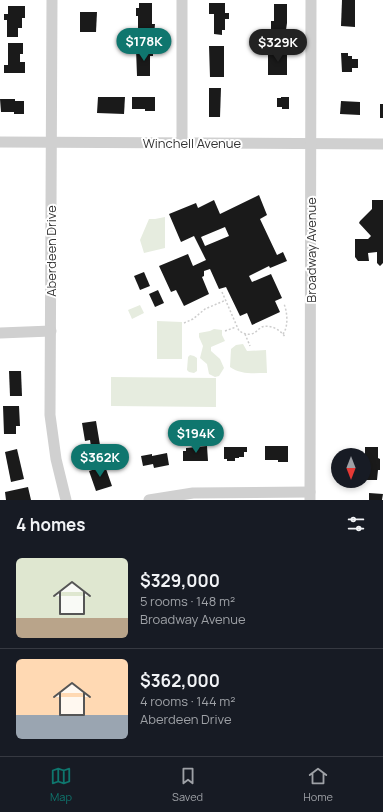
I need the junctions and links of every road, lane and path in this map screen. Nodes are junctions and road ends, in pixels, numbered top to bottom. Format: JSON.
{"nodes":[{"id":1,"x":52,"y":0,"type":"edge"},
{"id":2,"x":182,"y":0,"type":"edge"},
{"id":3,"x":311,"y":0,"type":"edge"},
{"id":4,"x":0,"y":142,"type":"edge"},
{"id":5,"x":52,"y":142,"type":"junction"},
{"id":6,"x":182,"y":143,"type":"junction"},
{"id":7,"x":311,"y":143,"type":"junction"},
{"id":8,"x":383,"y":144,"type":"edge"},
{"id":9,"x":222,"y":292,"type":"dead end"},
{"id":10,"x":226,"y":300,"type":"junction"},
{"id":11,"x":284,"y":304,"type":"dead end"},
{"id":12,"x":184,"y":323,"type":"dead end"},
{"id":13,"x":236,"y":327,"type":"junction"},
{"id":14,"x":51,"y":331,"type":"junction"},
{"id":15,"x":225,"y":331,"type":"dead end"},
{"id":16,"x":0,"y":333,"type":"edge"},
{"id":17,"x":245,"y":334,"type":"junction"},
{"id":18,"x":283,"y":334,"type":"junction"},
{"id":19,"x":285,"y":337,"type":"dead end"},
{"id":20,"x":250,"y":346,"type":"dead end"},
{"id":21,"x":310,"y":496,"type":"edge"},
{"id":22,"x":66,"y":500,"type":"edge"},
{"id":23,"x":150,"y":500,"type":"edge"}],
"edges":[{"from":1,"to":5,"type":"street","name":"Aberdeen Drive"},
{"from":2,"to":6,"type":"street"},
{"from":3,"to":7,"type":"street","name":"Broadway Avenue"},
{"from":4,"to":5,"type":"street","name":"Winchell Avenue"},
{"from":5,"to":6,"type":"street","name":"Winchell Avenue"},
{"from":5,"to":14,"type":"street","name":"Aberdeen Drive"},
{"from":6,"to":7,"type":"street","name":"Winchell Avenue"},
{"from":7,"to":8,"type":"street","name":"Winchell Avenue"},
{"from":7,"to":21,"type":"street","name":"Broadway Avenue"},
{"from":9,"to":10,"type":"path"},
{"from":10,"to":12,"type":"path"},
{"from":10,"to":13,"type":"path"},
{"from":11,"to":18,"type":"path"},
{"from":13,"to":15,"type":"path"},
{"from":13,"to":17,"type":"path"},
{"from":14,"to":16,"type":"street"},
{"from":14,"to":22,"type":"street","name":"Aberdeen Drive"},
{"from":17,"to":18,"type":"path"},
{"from":17,"to":20,"type":"path"},
{"from":18,"to":19,"type":"path"},
{"from":21,"to":23,"type":"street"}]}
